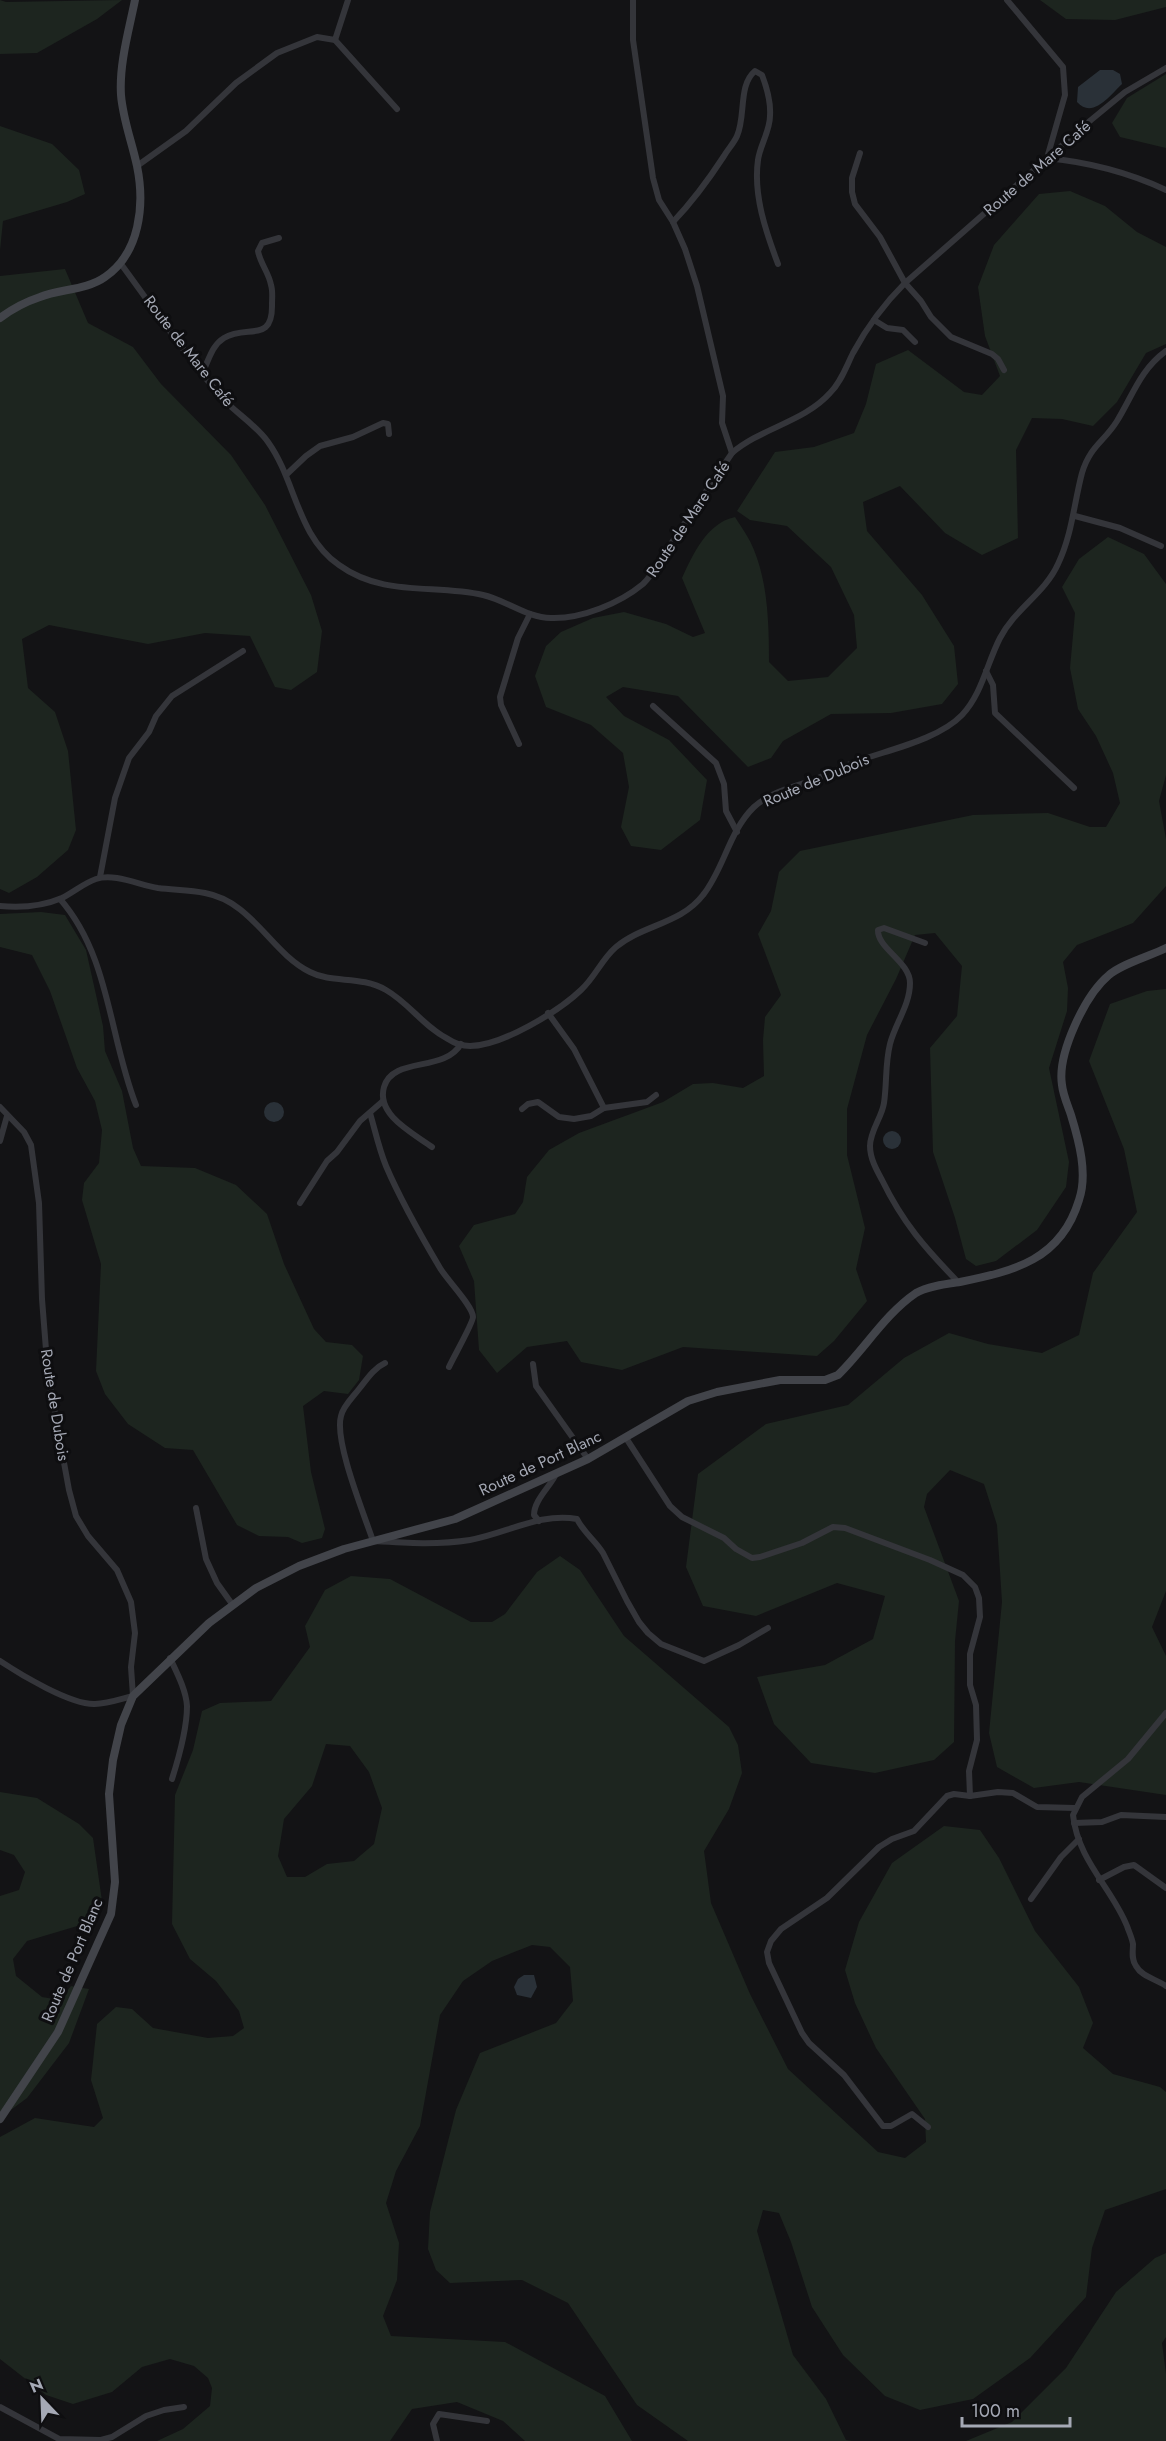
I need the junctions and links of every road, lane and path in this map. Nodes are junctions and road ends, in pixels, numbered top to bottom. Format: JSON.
{"nodes":[{"id":1,"x":135,"y":0,"type":"edge"},
{"id":2,"x":348,"y":0,"type":"edge"},
{"id":3,"x":633,"y":0,"type":"edge"},
{"id":4,"x":1007,"y":0,"type":"edge"},
{"id":5,"x":335,"y":40,"type":"junction"},
{"id":6,"x":1166,"y":68,"type":"edge"},
{"id":7,"x":397,"y":109,"type":"dead end"},
{"id":8,"x":860,"y":153,"type":"dead end"},
{"id":9,"x":1047,"y":158,"type":"junction"},
{"id":10,"x":136,"y":166,"type":"junction"},
{"id":11,"x":1166,"y":190,"type":"edge"},
{"id":12,"x":673,"y":222,"type":"junction"},
{"id":13,"x":279,"y":238,"type":"dead end"},
{"id":14,"x":121,"y":264,"type":"junction"},
{"id":15,"x":778,"y":264,"type":"dead end"},
{"id":16,"x":905,"y":283,"type":"junction"},
{"id":17,"x":0,"y":318,"type":"edge"},
{"id":18,"x":874,"y":320,"type":"junction"},
{"id":19,"x":915,"y":342,"type":"dead end"},
{"id":20,"x":1166,"y":351,"type":"edge"},
{"id":21,"x":1004,"y":370,"type":"dead end"},
{"id":22,"x":202,"y":373,"type":"junction"},
{"id":23,"x":389,"y":434,"type":"dead end"},
{"id":24,"x":732,"y":453,"type":"junction"},
{"id":25,"x":287,"y":474,"type":"junction"},
{"id":26,"x":1075,"y":516,"type":"junction"},
{"id":27,"x":1161,"y":546,"type":"dead end"},
{"id":28,"x":530,"y":614,"type":"junction"},
{"id":29,"x":243,"y":651,"type":"dead end"},
{"id":30,"x":986,"y":671,"type":"junction"},
{"id":31,"x":653,"y":706,"type":"dead end"},
{"id":32,"x":519,"y":744,"type":"dead end"},
{"id":33,"x":1074,"y":788,"type":"dead end"},
{"id":34,"x":737,"y":832,"type":"junction"},
{"id":35,"x":100,"y":877,"type":"junction"},
{"id":36,"x":60,"y":899,"type":"junction"},
{"id":37,"x":0,"y":906,"type":"edge"},
{"id":38,"x":925,"y":944,"type":"dead end"},
{"id":39,"x":1166,"y":948,"type":"edge"},
{"id":40,"x":548,"y":1013,"type":"junction"},
{"id":41,"x":461,"y":1044,"type":"junction"},
{"id":42,"x":656,"y":1095,"type":"dead end"},
{"id":43,"x":382,"y":1101,"type":"junction"},
{"id":44,"x":136,"y":1105,"type":"dead end"},
{"id":45,"x":0,"y":1107,"type":"edge"},
{"id":46,"x":604,"y":1108,"type":"junction"},
{"id":47,"x":522,"y":1109,"type":"dead end"},
{"id":48,"x":370,"y":1113,"type":"junction"},
{"id":49,"x":7,"y":1116,"type":"junction"},
{"id":50,"x":0,"y":1141,"type":"edge"},
{"id":51,"x":432,"y":1148,"type":"dead end"},
{"id":52,"x":300,"y":1203,"type":"dead end"},
{"id":53,"x":957,"y":1282,"type":"junction"},
{"id":54,"x":385,"y":1363,"type":"dead end"},
{"id":55,"x":533,"y":1364,"type":"dead end"},
{"id":56,"x":449,"y":1367,"type":"dead end"},
{"id":57,"x":626,"y":1438,"type":"junction"},
{"id":58,"x":588,"y":1459,"type":"junction"},
{"id":59,"x":556,"y":1474,"type":"junction"},
{"id":60,"x":196,"y":1508,"type":"dead end"},
{"id":61,"x":539,"y":1521,"type":"junction"},
{"id":62,"x":374,"y":1541,"type":"junction"},
{"id":63,"x":232,"y":1604,"type":"junction"},
{"id":64,"x":768,"y":1628,"type":"dead end"},
{"id":65,"x":170,"y":1658,"type":"junction"},
{"id":66,"x":0,"y":1662,"type":"edge"},
{"id":67,"x":133,"y":1696,"type":"junction"},
{"id":68,"x":1166,"y":1713,"type":"edge"},
{"id":69,"x":172,"y":1779,"type":"dead end"},
{"id":70,"x":970,"y":1796,"type":"junction"},
{"id":71,"x":1075,"y":1808,"type":"junction"},
{"id":72,"x":1166,"y":1817,"type":"edge"},
{"id":73,"x":1074,"y":1823,"type":"junction"},
{"id":74,"x":1079,"y":1839,"type":"junction"},
{"id":75,"x":1099,"y":1880,"type":"junction"},
{"id":76,"x":1166,"y":1888,"type":"edge"},
{"id":77,"x":1031,"y":1899,"type":"dead end"},
{"id":78,"x":1166,"y":1986,"type":"edge"},
{"id":79,"x":0,"y":2119,"type":"edge"},
{"id":80,"x":928,"y":2127,"type":"dead end"},
{"id":81,"x":0,"y":2407,"type":"edge"},
{"id":82,"x":184,"y":2407,"type":"dead end"},
{"id":83,"x":487,"y":2421,"type":"dead end"},
{"id":84,"x":437,"y":2441,"type":"edge"}],
"edges":[{"from":1,"to":10,"type":"street"},
{"from":2,"to":5,"type":"street"},
{"from":3,"to":12,"type":"street"},
{"from":4,"to":9,"type":"street"},
{"from":5,"to":7,"type":"street"},
{"from":5,"to":10,"type":"street"},
{"from":6,"to":9,"type":"street","name":"Route de Mare Café"},
{"from":8,"to":16,"type":"street"},
{"from":9,"to":11,"type":"street"},
{"from":9,"to":16,"type":"street","name":"Route de Mare Café"},
{"from":10,"to":14,"type":"street"},
{"from":12,"to":15,"type":"street"},
{"from":12,"to":24,"type":"street"},
{"from":13,"to":22,"type":"street"},
{"from":14,"to":17,"type":"street"},
{"from":14,"to":22,"type":"street","name":"Route de Mare Café"},
{"from":16,"to":18,"type":"street","name":"Route de Mare Café"},
{"from":16,"to":21,"type":"street"},
{"from":18,"to":19,"type":"street"},
{"from":18,"to":24,"type":"street","name":"Route de Mare Café"},
{"from":20,"to":26,"type":"street","name":"Route de Dubois"},
{"from":22,"to":25,"type":"street","name":"Route de Mare Café"},
{"from":23,"to":25,"type":"street"},
{"from":24,"to":28,"type":"street","name":"Route de Mare Café"},
{"from":25,"to":28,"type":"street","name":"Route de Mare Café"},
{"from":26,"to":27,"type":"street"},
{"from":26,"to":30,"type":"street","name":"Route de Dubois"},
{"from":28,"to":32,"type":"street"},
{"from":29,"to":35,"type":"street"},
{"from":30,"to":33,"type":"street"},
{"from":30,"to":34,"type":"street","name":"Route de Dubois"},
{"from":31,"to":34,"type":"street"},
{"from":34,"to":40,"type":"street","name":"Route de Dubois"},
{"from":35,"to":36,"type":"street"},
{"from":35,"to":41,"type":"street"},
{"from":36,"to":37,"type":"street"},
{"from":36,"to":44,"type":"street"},
{"from":38,"to":53,"type":"street"},
{"from":39,"to":53,"type":"street","name":"Route de Port Blanc"},
{"from":40,"to":41,"type":"street","name":"Route de Dubois"},
{"from":40,"to":46,"type":"street"},
{"from":41,"to":43,"type":"street"},
{"from":42,"to":46,"type":"street"},
{"from":43,"to":48,"type":"street"},
{"from":43,"to":51,"type":"street"},
{"from":45,"to":49,"type":"street","name":"Route de Dubois"},
{"from":46,"to":47,"type":"street"},
{"from":48,"to":52,"type":"street"},
{"from":48,"to":56,"type":"street"},
{"from":49,"to":50,"type":"street"},
{"from":49,"to":67,"type":"street","name":"Route de Dubois"},
{"from":53,"to":57,"type":"street","name":"Route de Port Blanc"},
{"from":54,"to":62,"type":"street"},
{"from":55,"to":58,"type":"street"},
{"from":57,"to":58,"type":"street","name":"Route de Port Blanc"},
{"from":57,"to":70,"type":"street"},
{"from":58,"to":59,"type":"street","name":"Route de Port Blanc"},
{"from":59,"to":61,"type":"street"},
{"from":59,"to":62,"type":"street","name":"Route de Port Blanc"},
{"from":60,"to":63,"type":"street"},
{"from":61,"to":62,"type":"street"},
{"from":61,"to":64,"type":"street"},
{"from":62,"to":63,"type":"street","name":"Route de Port Blanc"},
{"from":63,"to":65,"type":"street","name":"Route de Port Blanc"},
{"from":65,"to":67,"type":"street","name":"Route de Port Blanc"},
{"from":65,"to":69,"type":"street"},
{"from":66,"to":67,"type":"street"},
{"from":67,"to":79,"type":"street","name":"Route de Port Blanc"},
{"from":68,"to":71,"type":"street"},
{"from":70,"to":71,"type":"street"},
{"from":70,"to":80,"type":"street"},
{"from":71,"to":73,"type":"street"},
{"from":72,"to":73,"type":"street"},
{"from":73,"to":74,"type":"street"},
{"from":74,"to":75,"type":"street"},
{"from":74,"to":77,"type":"street"},
{"from":75,"to":76,"type":"street"},
{"from":75,"to":78,"type":"street"},
{"from":81,"to":82,"type":"street"},
{"from":83,"to":84,"type":"street"}]}
